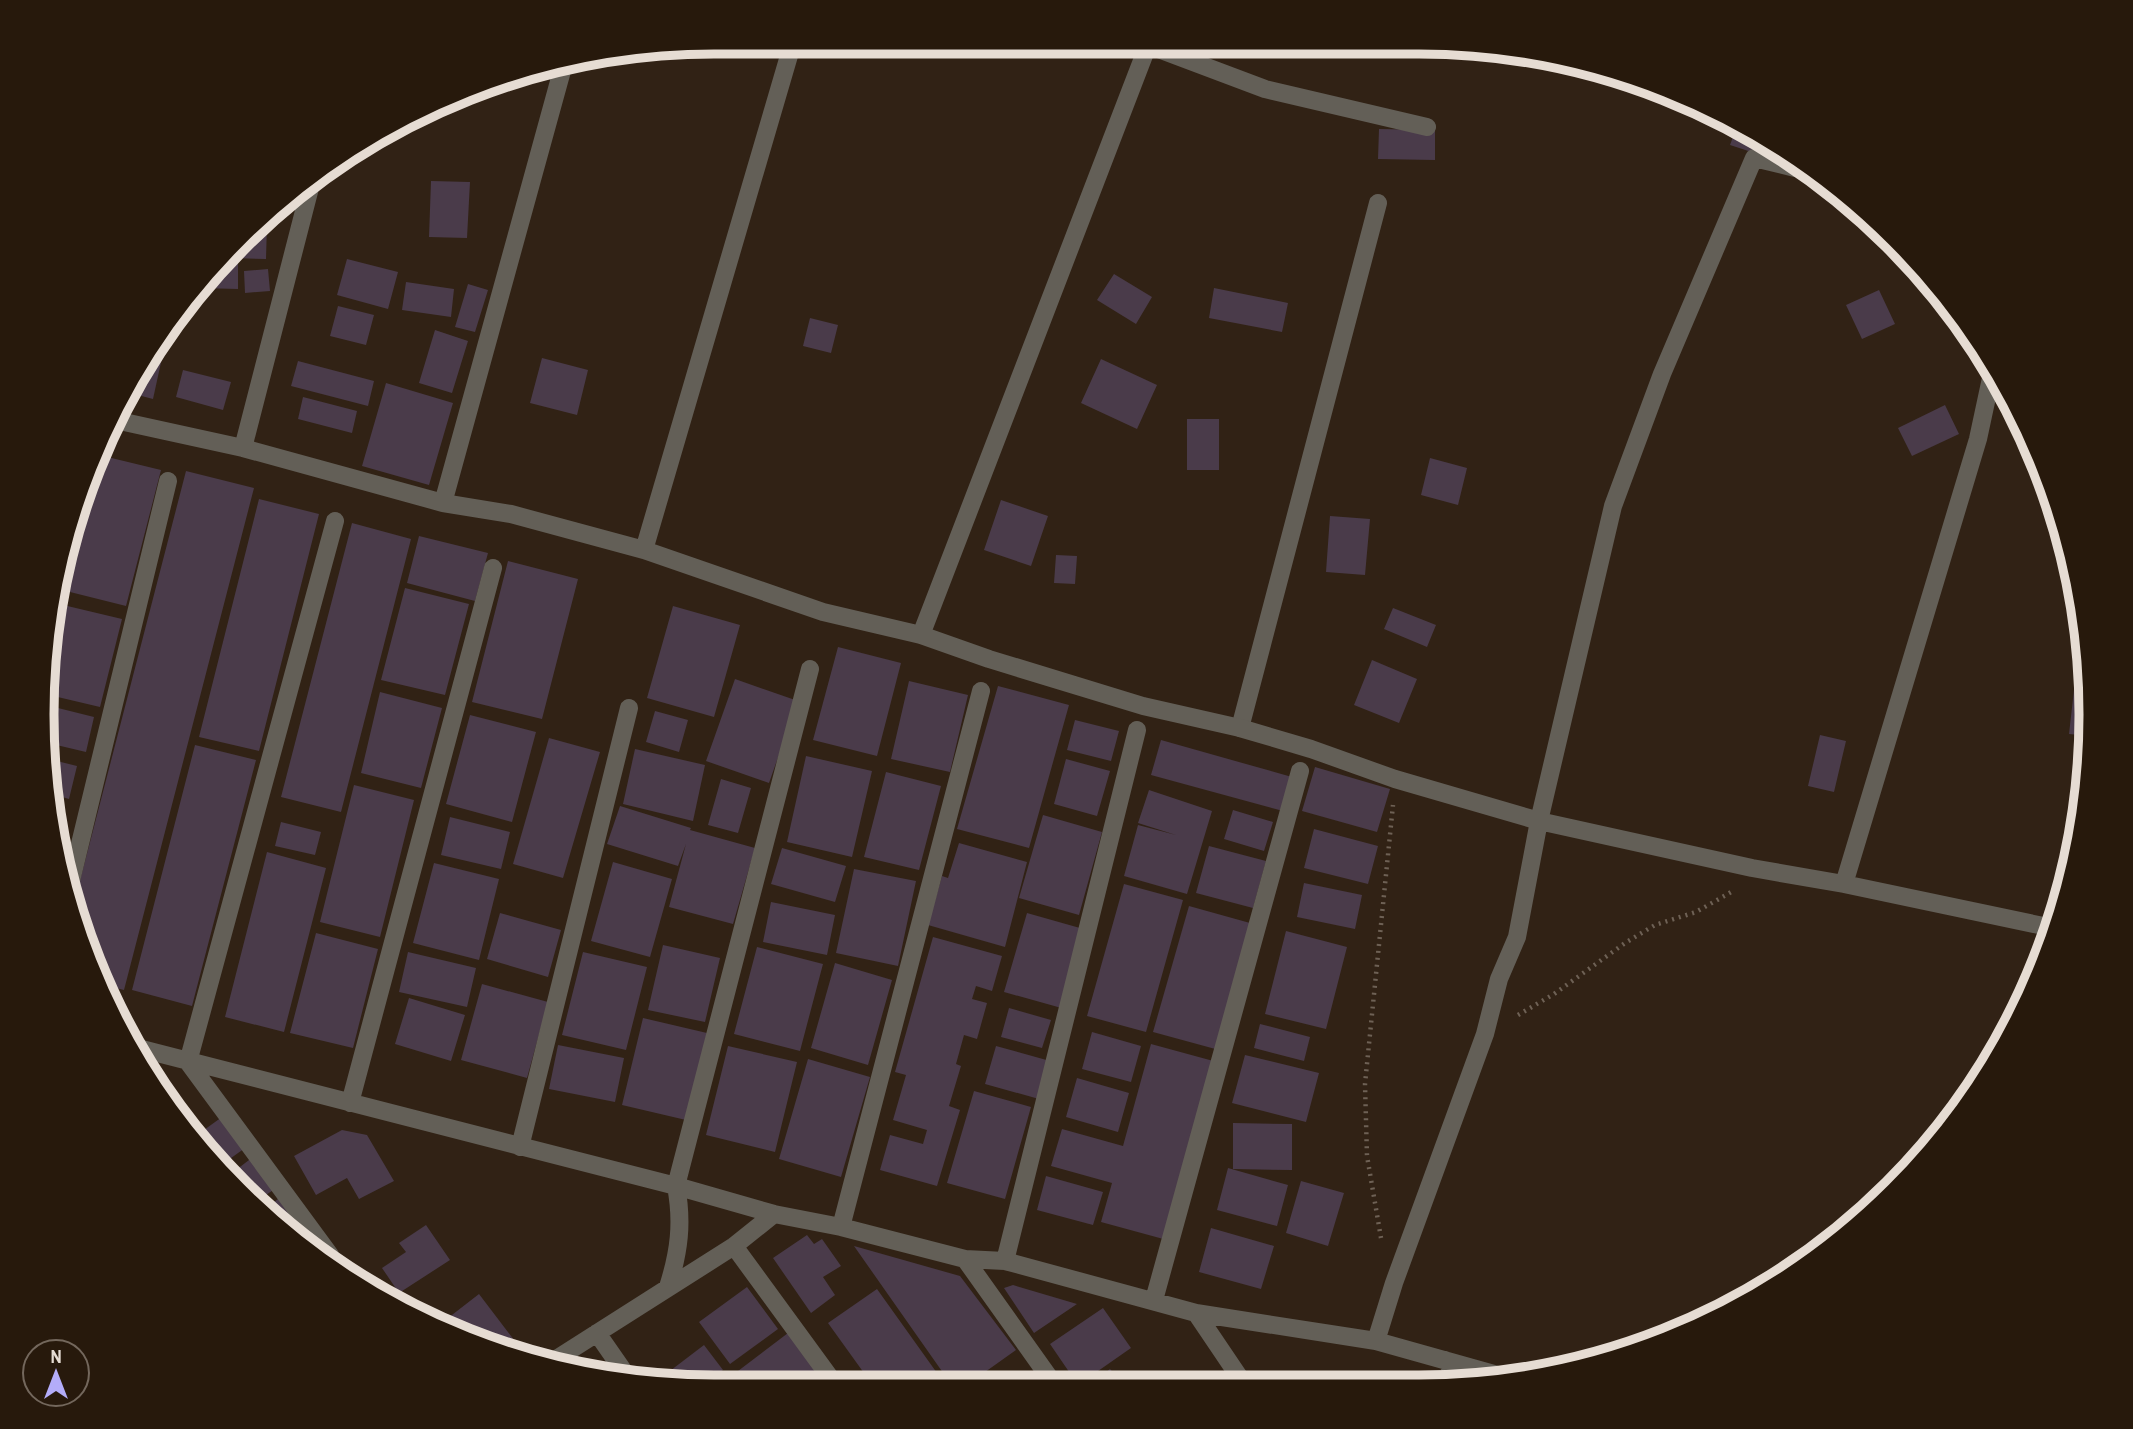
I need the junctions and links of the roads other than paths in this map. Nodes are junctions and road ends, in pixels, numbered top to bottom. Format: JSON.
{"nodes":[{"id":1,"x":789,"y":54,"type":"edge"},
{"id":2,"x":1140,"y":54,"type":"edge"},
{"id":3,"x":1173,"y":54,"type":"edge"},
{"id":4,"x":562,"y":73,"type":"edge"},
{"id":5,"x":1427,"y":127,"type":"dead end"},
{"id":6,"x":1784,"y":165,"type":"edge"},
{"id":7,"x":307,"y":196,"type":"edge"},
{"id":8,"x":1378,"y":203,"type":"dead end"},
{"id":9,"x":1990,"y":384,"type":"edge"},
{"id":10,"x":122,"y":422,"type":"edge"},
{"id":11,"x":243,"y":448,"type":"junction"},
{"id":12,"x":168,"y":481,"type":"dead end"},
{"id":13,"x":443,"y":503,"type":"junction"},
{"id":14,"x":335,"y":522,"type":"dead end"},
{"id":15,"x":644,"y":550,"type":"junction"},
{"id":16,"x":493,"y":568,"type":"dead end"},
{"id":17,"x":921,"y":635,"type":"junction"},
{"id":18,"x":810,"y":669,"type":"dead end"},
{"id":19,"x":981,"y":691,"type":"dead end"},
{"id":20,"x":629,"y":708,"type":"dead end"},
{"id":21,"x":1240,"y":728,"type":"junction"},
{"id":22,"x":1137,"y":730,"type":"dead end"},
{"id":23,"x":1300,"y":771,"type":"dead end"},
{"id":24,"x":1539,"y":821,"type":"junction"},
{"id":25,"x":74,"y":871,"type":"edge"},
{"id":26,"x":1844,"y":884,"type":"junction"},
{"id":27,"x":2044,"y":926,"type":"edge"},
{"id":28,"x":147,"y":1051,"type":"edge"},
{"id":29,"x":188,"y":1062,"type":"junction"},
{"id":30,"x":350,"y":1103,"type":"junction"},
{"id":31,"x":520,"y":1147,"type":"junction"},
{"id":32,"x":676,"y":1186,"type":"junction"},
{"id":33,"x":774,"y":1214,"type":"junction"},
{"id":34,"x":841,"y":1227,"type":"junction"},
{"id":35,"x":322,"y":1245,"type":"edge"},
{"id":36,"x":734,"y":1246,"type":"junction"},
{"id":37,"x":965,"y":1259,"type":"junction"},
{"id":38,"x":1005,"y":1261,"type":"junction"},
{"id":39,"x":668,"y":1287,"type":"junction"},
{"id":40,"x":1154,"y":1300,"type":"junction"},
{"id":41,"x":1196,"y":1313,"type":"junction"},
{"id":42,"x":597,"y":1333,"type":"junction"},
{"id":43,"x":1376,"y":1341,"type":"junction"},
{"id":44,"x":561,"y":1356,"type":"edge"},
{"id":45,"x":1445,"y":1360,"type":"junction"},
{"id":46,"x":621,"y":1368,"type":"edge"},
{"id":47,"x":1484,"y":1371,"type":"edge"},
{"id":48,"x":1455,"y":1373,"type":"edge"},
{"id":49,"x":828,"y":1375,"type":"edge"},
{"id":50,"x":1047,"y":1375,"type":"edge"},
{"id":51,"x":1238,"y":1375,"type":"edge"}],
"edges":[{"from":1,"to":15,"type":"street"},
{"from":2,"to":17,"type":"street"},
{"from":3,"to":5,"type":"street"},
{"from":4,"to":13,"type":"street"},
{"from":6,"to":24,"type":"street"},
{"from":7,"to":11,"type":"street"},
{"from":8,"to":21,"type":"street"},
{"from":9,"to":26,"type":"street"},
{"from":10,"to":11,"type":"street"},
{"from":11,"to":13,"type":"street"},
{"from":12,"to":25,"type":"street"},
{"from":13,"to":15,"type":"street"},
{"from":14,"to":29,"type":"street"},
{"from":15,"to":17,"type":"street"},
{"from":16,"to":30,"type":"street"},
{"from":17,"to":21,"type":"street"},
{"from":18,"to":32,"type":"street"},
{"from":19,"to":34,"type":"street"},
{"from":20,"to":31,"type":"street"},
{"from":21,"to":24,"type":"street"},
{"from":22,"to":38,"type":"street"},
{"from":23,"to":40,"type":"street"},
{"from":24,"to":26,"type":"street"},
{"from":24,"to":43,"type":"street"},
{"from":26,"to":27,"type":"street"},
{"from":28,"to":29,"type":"street"},
{"from":29,"to":30,"type":"street"},
{"from":29,"to":35,"type":"street"},
{"from":30,"to":31,"type":"street"},
{"from":31,"to":32,"type":"street"},
{"from":32,"to":33,"type":"street"},
{"from":32,"to":39,"type":"street"},
{"from":33,"to":34,"type":"street"},
{"from":33,"to":36,"type":"street"},
{"from":34,"to":37,"type":"street"},
{"from":36,"to":39,"type":"street"},
{"from":36,"to":49,"type":"street"},
{"from":37,"to":38,"type":"street"},
{"from":37,"to":50,"type":"street"},
{"from":38,"to":40,"type":"street"},
{"from":39,"to":42,"type":"street"},
{"from":40,"to":41,"type":"street"},
{"from":41,"to":43,"type":"street"},
{"from":41,"to":51,"type":"street"},
{"from":42,"to":44,"type":"street"},
{"from":42,"to":46,"type":"street"},
{"from":43,"to":45,"type":"street"},
{"from":45,"to":47,"type":"street"},
{"from":45,"to":48,"type":"street"}]}
